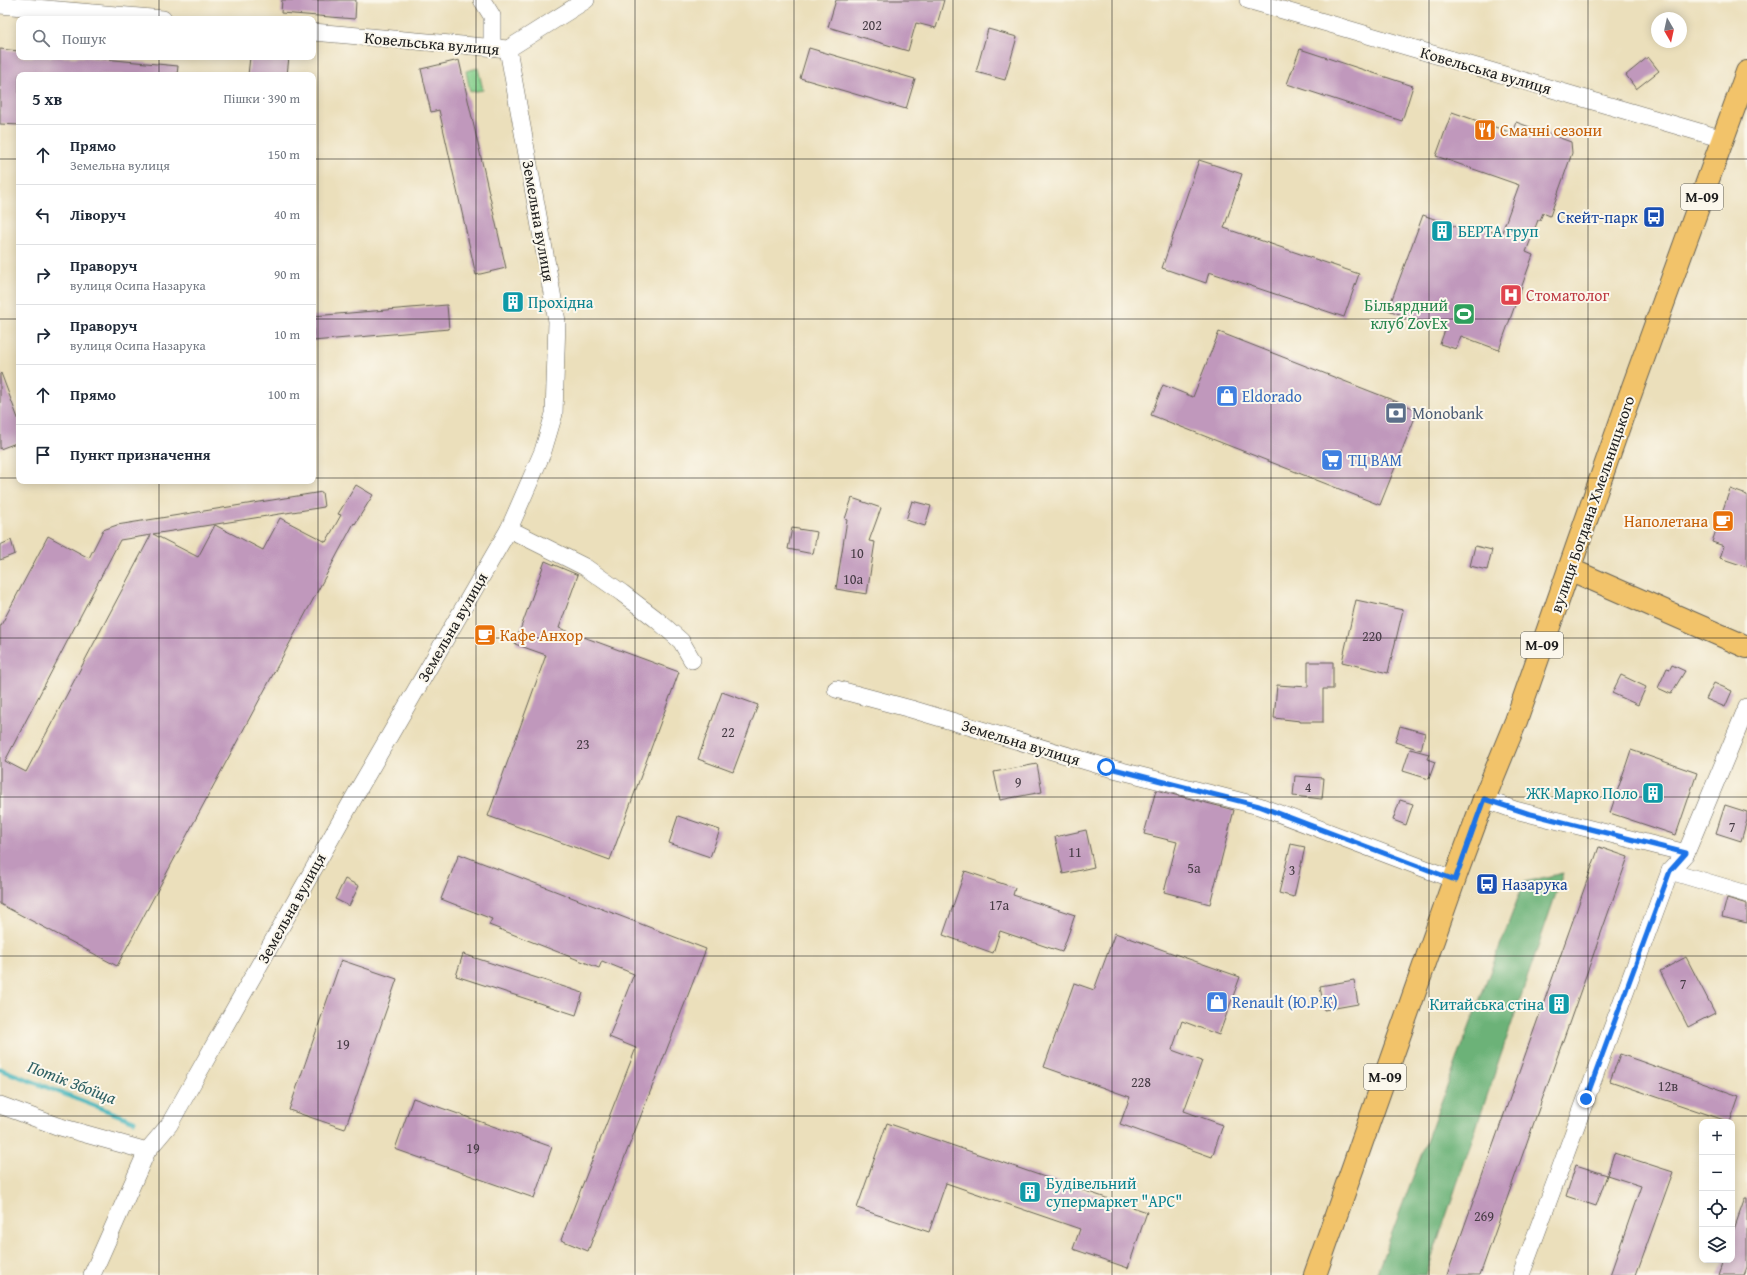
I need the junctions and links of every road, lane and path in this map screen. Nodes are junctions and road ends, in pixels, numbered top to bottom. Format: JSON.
{"nodes":[{"id":1,"x":482,"y":0,"type":"edge"},
{"id":2,"x":586,"y":0,"type":"edge"},
{"id":3,"x":1248,"y":0,"type":"edge"},
{"id":4,"x":0,"y":4,"type":"edge"},
{"id":5,"x":131,"y":16,"type":"edge"},
{"id":6,"x":316,"y":32,"type":"edge"},
{"id":7,"x":500,"y":48,"type":"junction"},
{"id":8,"x":1747,"y":72,"type":"edge"},
{"id":9,"x":1723,"y":139,"type":"junction"},
{"id":10,"x":509,"y":529,"type":"junction"},
{"id":11,"x":1569,"y":569,"type":"junction"},
{"id":12,"x":1747,"y":647,"type":"edge"},
{"id":13,"x":692,"y":660,"type":"dead end"},
{"id":14,"x":836,"y":689,"type":"dead end"},
{"id":15,"x":1747,"y":707,"type":"edge"},
{"id":16,"x":1484,"y":799,"type":"junction"},
{"id":17,"x":1686,"y":853,"type":"junction"},
{"id":18,"x":1670,"y":871,"type":"junction"},
{"id":19,"x":1455,"y":880,"type":"junction"},
{"id":20,"x":1747,"y":894,"type":"edge"},
{"id":21,"x":0,"y":1105,"type":"edge"},
{"id":22,"x":147,"y":1151,"type":"junction"},
{"id":23,"x":92,"y":1275,"type":"edge"},
{"id":24,"x":1315,"y":1275,"type":"edge"},
{"id":25,"x":1521,"y":1275,"type":"edge"}],
"edges":[{"from":1,"to":7,"type":"street","name":"Земельна вулиця"},
{"from":2,"to":7,"type":"street","name":"Ковельська вулиця"},
{"from":3,"to":9,"type":"street","name":"Ковельська вулиця"},
{"from":4,"to":5,"type":"street"},
{"from":6,"to":7,"type":"street","name":"Ковельська вулиця"},
{"from":7,"to":10,"type":"street","name":"Земельна вулиця"},
{"from":8,"to":9,"type":"main road","name":"вулиця Богдана Хмельницького","number":"М-09"},
{"from":9,"to":11,"type":"main road","name":"вулиця Богдана Хмельницького","number":"М-09"},
{"from":10,"to":13,"type":"street"},
{"from":10,"to":22,"type":"street","name":"Земельна вулиця"},
{"from":11,"to":12,"type":"main road"},
{"from":11,"to":16,"type":"main road","name":"вулиця Богдана Хмельницького","number":"М-09"},
{"from":14,"to":19,"type":"street","name":"Земельна вулиця"},
{"from":15,"to":17,"type":"street"},
{"from":16,"to":17,"type":"street"},
{"from":16,"to":19,"type":"main road","name":"вулиця Богдана Хмельницького","number":"М-09"},
{"from":17,"to":18,"type":"street"},
{"from":18,"to":20,"type":"street"},
{"from":18,"to":25,"type":"street"},
{"from":19,"to":24,"type":"main road","name":"вулиця Богдана Хмельницького","number":"М-09"},
{"from":21,"to":22,"type":"street"},
{"from":22,"to":23,"type":"street","name":"Земельна вулиця"}]}
